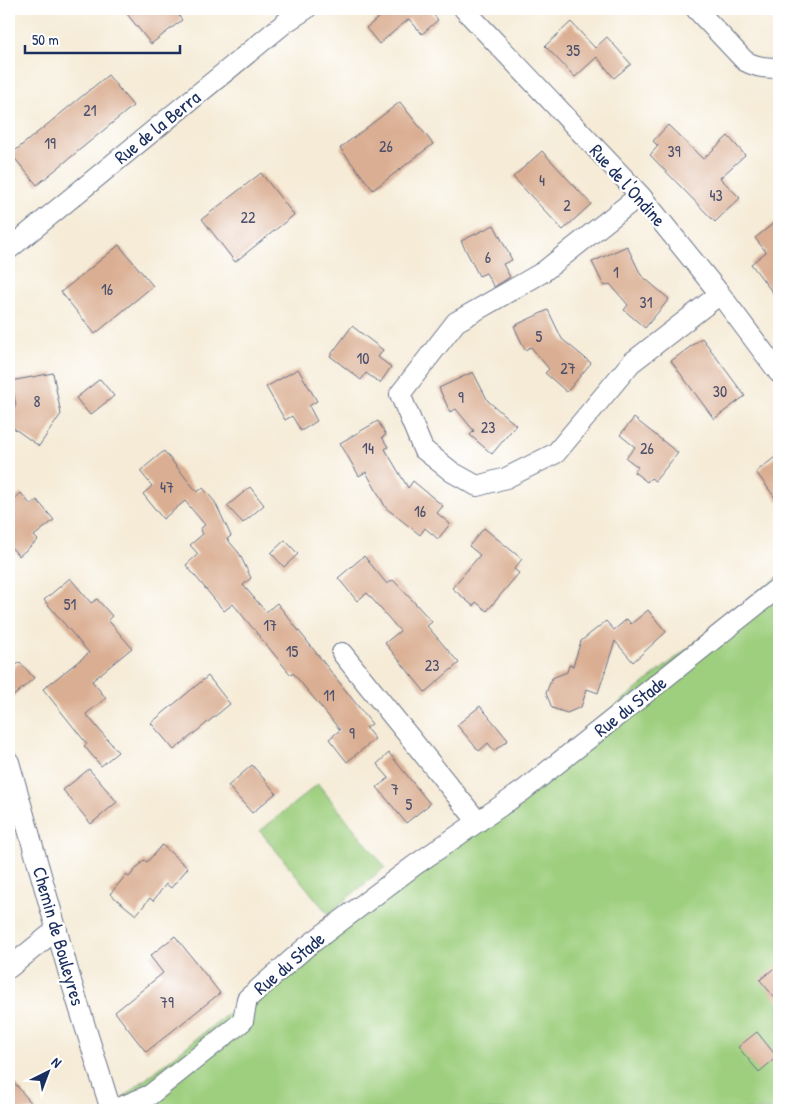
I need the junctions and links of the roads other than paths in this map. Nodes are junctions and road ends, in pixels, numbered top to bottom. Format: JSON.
{"nodes":[{"id":1,"x":306,"y":9,"type":"edge"},
{"id":2,"x":464,"y":9,"type":"edge"},
{"id":3,"x":696,"y":9,"type":"edge"},
{"id":4,"x":779,"y":67,"type":"edge"},
{"id":5,"x":640,"y":195,"type":"junction"},
{"id":6,"x":9,"y":249,"type":"edge"},
{"id":7,"x":720,"y":294,"type":"junction"},
{"id":8,"x":779,"y":373,"type":"edge"},
{"id":9,"x":779,"y":587,"type":"edge"},
{"id":10,"x":342,"y":653,"type":"dead end"},
{"id":11,"x":9,"y":762,"type":"edge"},
{"id":12,"x":478,"y":822,"type":"junction"},
{"id":13,"x":57,"y":929,"type":"junction"},
{"id":14,"x":9,"y":968,"type":"edge"},
{"id":15,"x":113,"y":1110,"type":"edge"}],
"edges":[{"from":1,"to":6,"type":"street","name":"Rue de la Berra"},
{"from":2,"to":5,"type":"street","name":"Rue de l'Ondine"},
{"from":3,"to":4,"type":"street"},
{"from":5,"to":7,"type":"street","name":"Rue de l'Ondine"},
{"from":5,"to":7,"type":"street"},
{"from":7,"to":8,"type":"street","name":"Rue de l'Ondine"},
{"from":9,"to":12,"type":"street","name":"Rue du Stade"},
{"from":10,"to":12,"type":"street"},
{"from":11,"to":13,"type":"street","name":"Chemin de Bouleyres"},
{"from":12,"to":15,"type":"street","name":"Rue du Stade"},
{"from":13,"to":14,"type":"street"},
{"from":13,"to":15,"type":"street","name":"Chemin de Bouleyres"}]}
